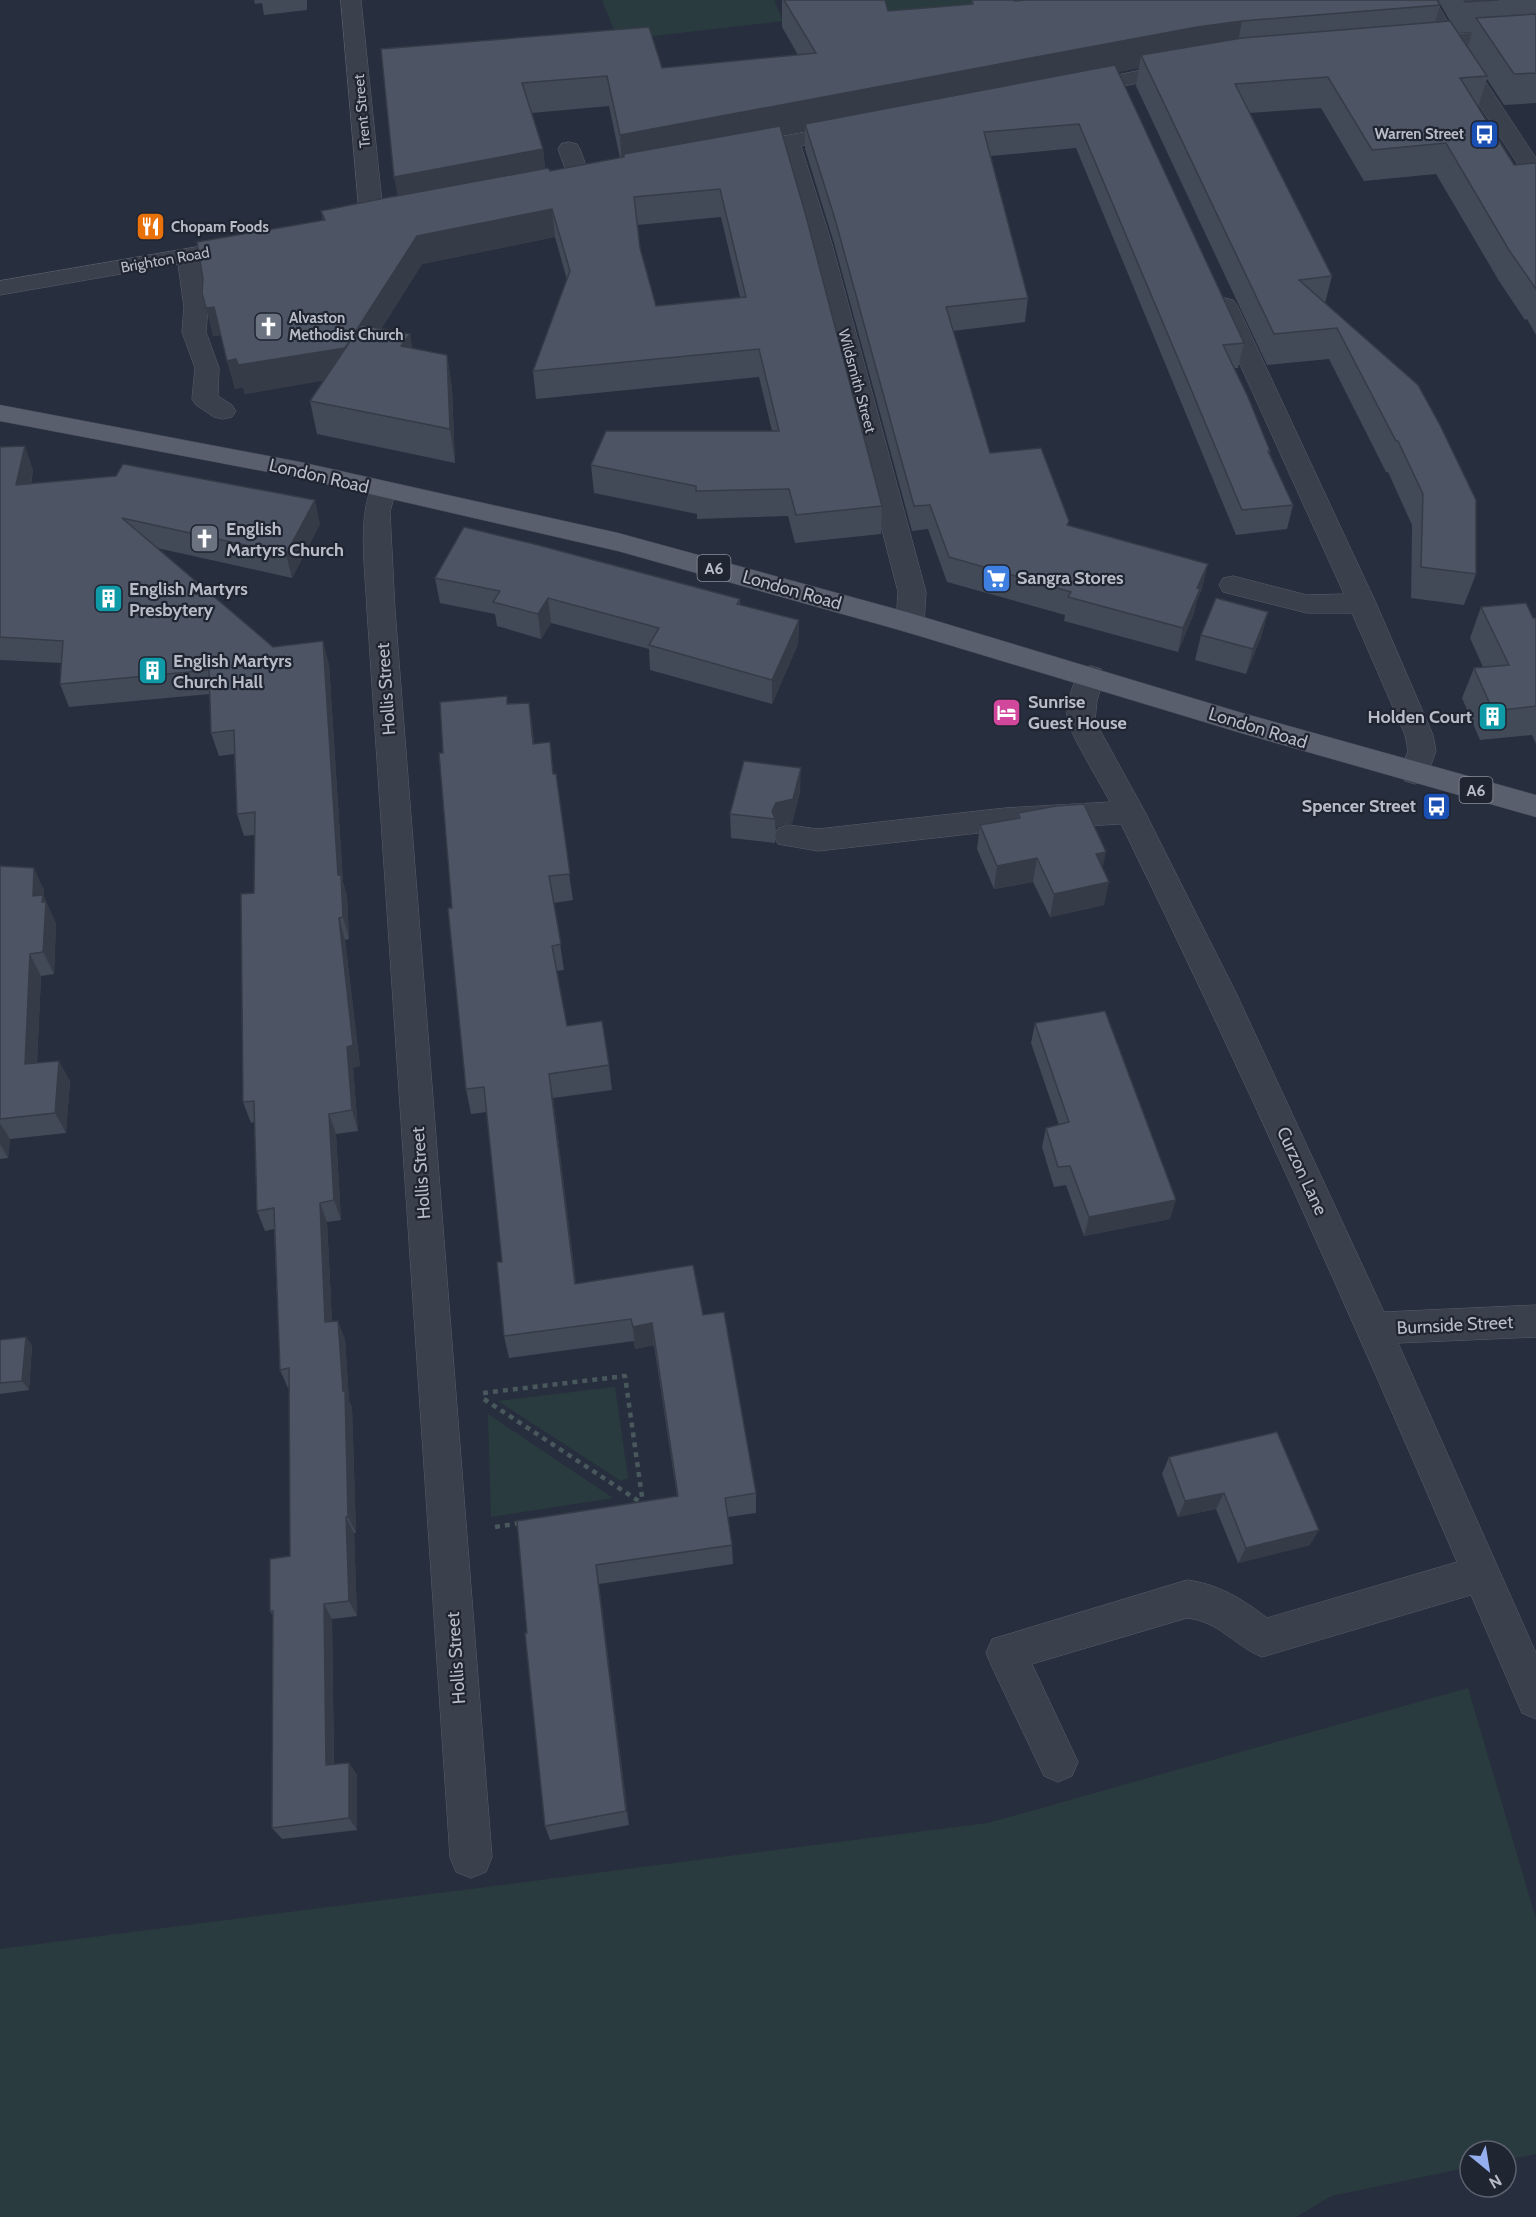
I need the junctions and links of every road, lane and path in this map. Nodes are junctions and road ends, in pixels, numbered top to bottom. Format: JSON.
{"nodes":[{"id":1,"x":351,"y":0,"type":"edge"},
{"id":2,"x":1425,"y":0,"type":"edge"},
{"id":3,"x":1536,"y":34,"type":"edge"},
{"id":4,"x":1448,"y":41,"type":"junction"},
{"id":5,"x":1401,"y":45,"type":"edge"},
{"id":6,"x":1203,"y":65,"type":"edge"},
{"id":7,"x":1054,"y":93,"type":"edge"},
{"id":8,"x":867,"y":127,"type":"edge"},
{"id":9,"x":789,"y":142,"type":"junction"},
{"id":10,"x":569,"y":149,"type":"dead end"},
{"id":11,"x":720,"y":155,"type":"edge"},
{"id":12,"x":1536,"y":175,"type":"edge"},
{"id":13,"x":605,"y":177,"type":"edge"},
{"id":14,"x":581,"y":182,"type":"junction"},
{"id":15,"x":558,"y":186,"type":"edge"},
{"id":16,"x":349,"y":227,"type":"edge"},
{"id":17,"x":268,"y":241,"type":"edge"},
{"id":18,"x":188,"y":255,"type":"junction"},
{"id":19,"x":0,"y":288,"type":"edge"},
{"id":20,"x":1216,"y":288,"type":"edge"},
{"id":21,"x":223,"y":411,"type":"dead end"},
{"id":22,"x":0,"y":413,"type":"edge"},
{"id":23,"x":384,"y":490,"type":"junction"},
{"id":24,"x":1233,"y":585,"type":"dead end"},
{"id":25,"x":1362,"y":603,"type":"junction"},
{"id":26,"x":909,"y":622,"type":"junction"},
{"id":27,"x":1091,"y":676,"type":"junction"},
{"id":28,"x":1415,"y":773,"type":"junction"},
{"id":29,"x":1536,"y":806,"type":"edge"},
{"id":30,"x":1130,"y":812,"type":"junction"},
{"id":31,"x":789,"y":836,"type":"dead end"},
{"id":32,"x":1536,"y":1321,"type":"edge"},
{"id":33,"x":1374,"y":1328,"type":"junction"},
{"id":34,"x":643,"y":1504,"type":"junction"},
{"id":35,"x":632,"y":1506,"type":"edge"},
{"id":36,"x":528,"y":1522,"type":"edge"},
{"id":37,"x":447,"y":1534,"type":"junction"},
{"id":38,"x":1482,"y":1573,"type":"junction"},
{"id":39,"x":1531,"y":1685,"type":"edge"},
{"id":40,"x":1058,"y":1762,"type":"dead end"},
{"id":41,"x":471,"y":1857,"type":"dead end"}],
"edges":[{"from":1,"to":16,"type":"street","name":"Trent Street"},
{"from":2,"to":4,"type":"street"},
{"from":3,"to":4,"type":"street"},
{"from":4,"to":5,"type":"street"},
{"from":4,"to":12,"type":"street"},
{"from":6,"to":7,"type":"street"},
{"from":8,"to":9,"type":"street"},
{"from":9,"to":11,"type":"street"},
{"from":9,"to":26,"type":"street","name":"Wildsmith Street"},
{"from":10,"to":14,"type":"street"},
{"from":13,"to":14,"type":"street"},
{"from":14,"to":15,"type":"street"},
{"from":17,"to":18,"type":"street","name":"Brighton Road"},
{"from":18,"to":19,"type":"street","name":"Brighton Road"},
{"from":18,"to":21,"type":"street"},
{"from":20,"to":25,"type":"street"},
{"from":22,"to":23,"type":"main road","name":"London Road","number":"A6"},
{"from":23,"to":26,"type":"main road","name":"London Road","number":"A6"},
{"from":23,"to":37,"type":"street","name":"Hollis Street"},
{"from":24,"to":25,"type":"street"},
{"from":25,"to":28,"type":"street"},
{"from":26,"to":27,"type":"main road","name":"London Road","number":"A6"},
{"from":27,"to":28,"type":"main road","name":"London Road","number":"A6"},
{"from":27,"to":30,"type":"street","name":"Curzon Lane"},
{"from":28,"to":29,"type":"main road","name":"London Road","number":"A6"},
{"from":30,"to":31,"type":"street"},
{"from":30,"to":33,"type":"street","name":"Curzon Lane"},
{"from":32,"to":33,"type":"street","name":"Burnside Street"},
{"from":33,"to":38,"type":"street","name":"Curzon Lane"},
{"from":34,"to":34,"type":"path"},
{"from":34,"to":35,"type":"path"},
{"from":36,"to":37,"type":"path"},
{"from":37,"to":41,"type":"street","name":"Hollis Street"},
{"from":38,"to":39,"type":"street","name":"Curzon Lane"},
{"from":38,"to":40,"type":"street"}]}
